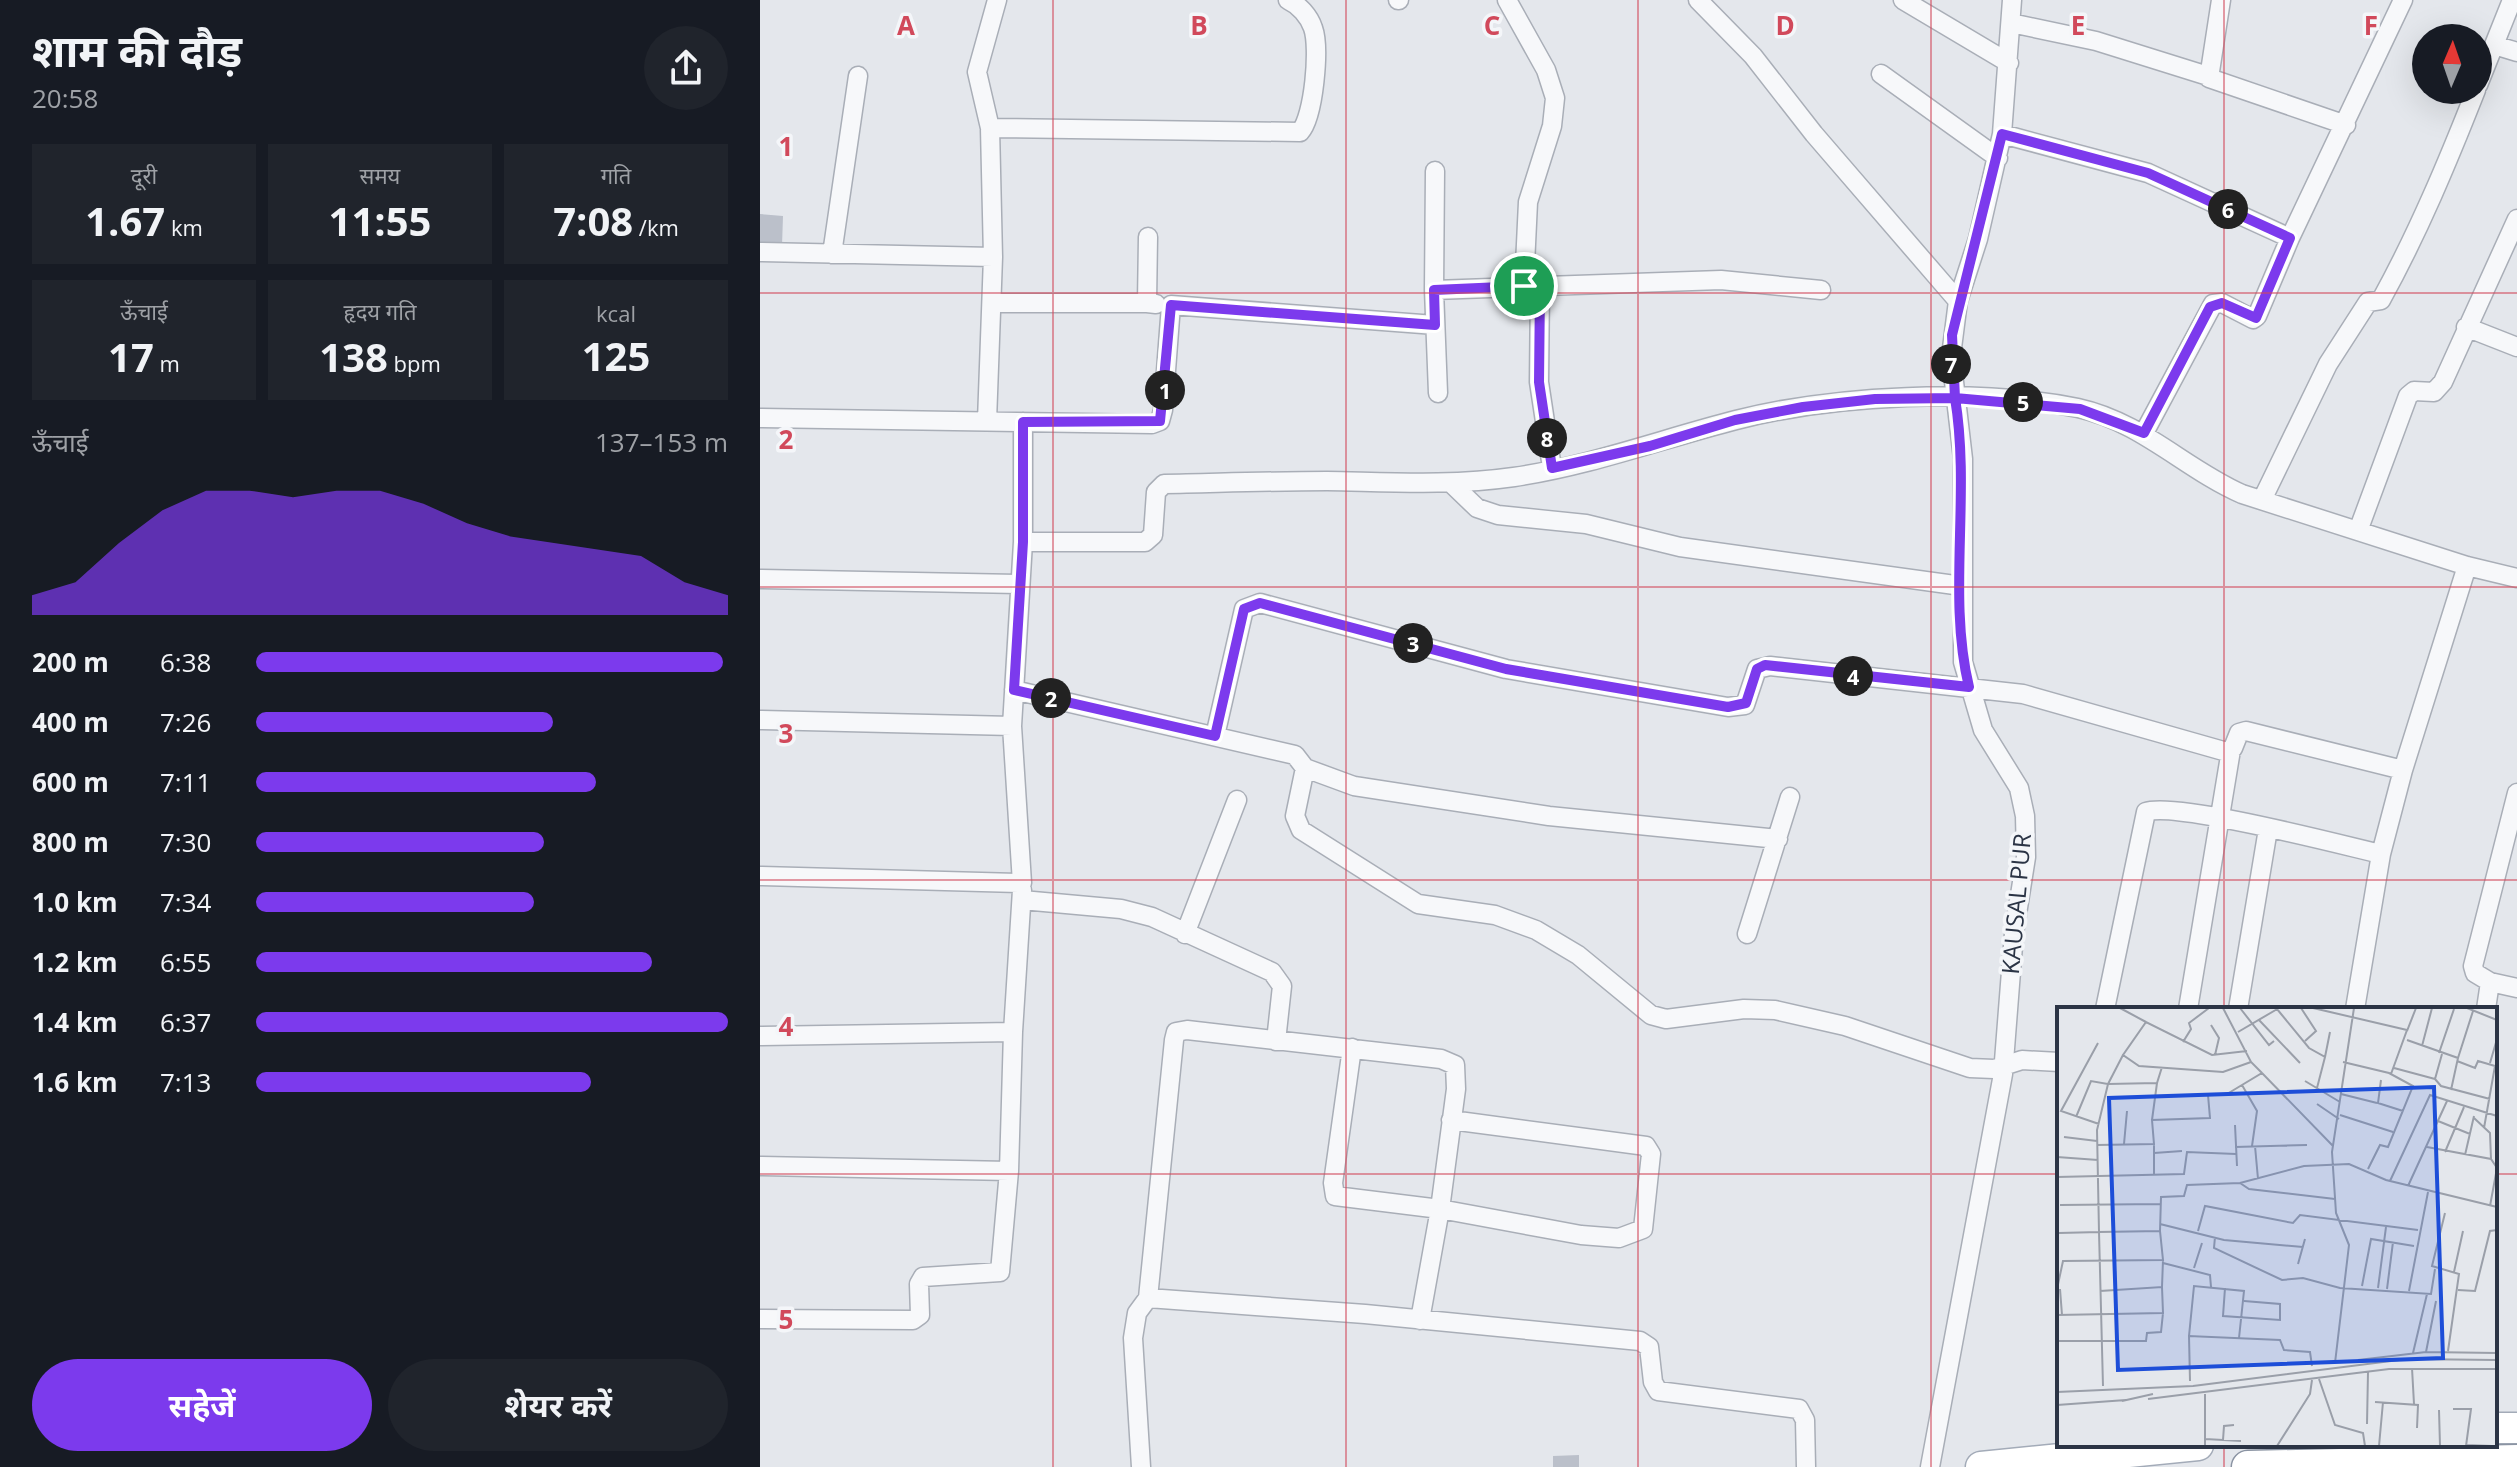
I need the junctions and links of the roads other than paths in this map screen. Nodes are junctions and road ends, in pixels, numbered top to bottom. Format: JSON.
{"nodes":[{"id":1,"x":997,"y":0,"type":"edge"},
{"id":2,"x":1288,"y":0,"type":"edge"},
{"id":3,"x":1507,"y":0,"type":"edge"},
{"id":4,"x":1698,"y":0,"type":"edge"},
{"id":5,"x":1903,"y":0,"type":"edge"},
{"id":6,"x":2012,"y":0,"type":"edge"},
{"id":7,"x":2221,"y":0,"type":"edge"},
{"id":8,"x":2403,"y":0,"type":"edge"},
{"id":9,"x":2512,"y":0,"type":"edge"},
{"id":10,"x":2011,"y":23,"type":"junction"},
{"id":11,"x":2494,"y":45,"type":"junction"},
{"id":12,"x":2492,"y":50,"type":"edge"},
{"id":13,"x":2517,"y":52,"type":"edge"},
{"id":14,"x":2009,"y":63,"type":"junction"},
{"id":15,"x":1881,"y":74,"type":"dead end"},
{"id":16,"x":858,"y":76,"type":"dead end"},
{"id":17,"x":2208,"y":76,"type":"junction"},
{"id":18,"x":2471,"y":104,"type":"edge"},
{"id":19,"x":2346,"y":125,"type":"junction"},
{"id":20,"x":990,"y":128,"type":"junction"},
{"id":21,"x":2002,"y":134,"type":"junction"},
{"id":22,"x":1998,"y":158,"type":"junction"},
{"id":23,"x":1435,"y":171,"type":"dead end"},
{"id":24,"x":2517,"y":219,"type":"edge"},
{"id":25,"x":1148,"y":237,"type":"dead end"},
{"id":26,"x":2290,"y":238,"type":"junction"},
{"id":27,"x":760,"y":252,"type":"edge"},
{"id":28,"x":832,"y":254,"type":"junction"},
{"id":29,"x":993,"y":257,"type":"junction"},
{"id":30,"x":1532,"y":287,"type":"junction"},
{"id":31,"x":1434,"y":290,"type":"junction"},
{"id":32,"x":1821,"y":290,"type":"dead end"},
{"id":33,"x":1958,"y":301,"type":"junction"},
{"id":34,"x":994,"y":303,"type":"junction"},
{"id":35,"x":1147,"y":303,"type":"junction"},
{"id":36,"x":1171,"y":305,"type":"junction"},
{"id":37,"x":1435,"y":325,"type":"junction"},
{"id":38,"x":2466,"y":327,"type":"junction"},
{"id":39,"x":2517,"y":347,"type":"edge"},
{"id":40,"x":1438,"y":393,"type":"dead end"},
{"id":41,"x":1955,"y":398,"type":"junction"},
{"id":42,"x":760,"y":418,"type":"edge"},
{"id":43,"x":987,"y":421,"type":"junction"},
{"id":44,"x":1023,"y":422,"type":"junction"},
{"id":45,"x":2144,"y":433,"type":"junction"},
{"id":46,"x":1552,"y":468,"type":"junction"},
{"id":47,"x":1451,"y":483,"type":"junction"},
{"id":48,"x":2262,"y":500,"type":"junction"},
{"id":49,"x":2358,"y":531,"type":"junction"},
{"id":50,"x":1023,"y":542,"type":"junction"},
{"id":51,"x":2467,"y":566,"type":"junction"},
{"id":52,"x":2517,"y":578,"type":"edge"},
{"id":53,"x":760,"y":579,"type":"edge"},
{"id":54,"x":1019,"y":584,"type":"junction"},
{"id":55,"x":1962,"y":586,"type":"junction"},
{"id":56,"x":1969,"y":687,"type":"junction"},
{"id":57,"x":1014,"y":690,"type":"junction"},
{"id":58,"x":760,"y":720,"type":"edge"},
{"id":59,"x":1012,"y":726,"type":"junction"},
{"id":60,"x":1215,"y":736,"type":"junction"},
{"id":61,"x":2231,"y":750,"type":"junction"},
{"id":62,"x":1305,"y":768,"type":"junction"},
{"id":63,"x":2403,"y":770,"type":"junction"},
{"id":64,"x":2517,"y":793,"type":"edge"},
{"id":65,"x":1790,"y":797,"type":"dead end"},
{"id":66,"x":1237,"y":800,"type":"dead end"},
{"id":67,"x":2220,"y":818,"type":"junction"},
{"id":68,"x":2268,"y":829,"type":"junction"},
{"id":69,"x":1778,"y":839,"type":"junction"},
{"id":70,"x":2381,"y":854,"type":"junction"},
{"id":71,"x":760,"y":876,"type":"edge"},
{"id":72,"x":1022,"y":892,"type":"junction"},
{"id":73,"x":1185,"y":934,"type":"junction"},
{"id":74,"x":1747,"y":934,"type":"dead end"},
{"id":75,"x":2490,"y":982,"type":"junction"},
{"id":76,"x":2517,"y":988,"type":"edge"},
{"id":77,"x":2105,"y":1007,"type":"edge"},
{"id":78,"x":2188,"y":1007,"type":"edge"},
{"id":79,"x":2238,"y":1007,"type":"edge"},
{"id":80,"x":2355,"y":1007,"type":"edge"},
{"id":81,"x":2486,"y":1007,"type":"edge"},
{"id":82,"x":1013,"y":1032,"type":"junction"},
{"id":83,"x":760,"y":1036,"type":"edge"},
{"id":84,"x":1276,"y":1041,"type":"junction"},
{"id":85,"x":1352,"y":1048,"type":"junction"},
{"id":86,"x":2057,"y":1062,"type":"edge"},
{"id":87,"x":2004,"y":1064,"type":"junction"},
{"id":88,"x":1451,"y":1120,"type":"junction"},
{"id":89,"x":760,"y":1166,"type":"edge"},
{"id":90,"x":1009,"y":1171,"type":"junction"},
{"id":91,"x":1440,"y":1209,"type":"junction"},
{"id":92,"x":1148,"y":1298,"type":"junction"},
{"id":93,"x":760,"y":1319,"type":"edge"},
{"id":94,"x":1420,"y":1320,"type":"junction"},
{"id":95,"x":2178,"y":1447,"type":"edge"},
{"id":96,"x":2507,"y":1461,"type":"edge"},
{"id":97,"x":1141,"y":1467,"type":"edge"},
{"id":98,"x":1806,"y":1467,"type":"edge"},
{"id":99,"x":1930,"y":1467,"type":"edge"},
{"id":100,"x":1981,"y":1467,"type":"edge"},
{"id":101,"x":2248,"y":1467,"type":"edge"}],
"edges":[{"from":1,"to":20,"type":"street"},
{"from":2,"to":20,"type":"street"},
{"from":3,"to":30,"type":"street"},
{"from":4,"to":33,"type":"street"},
{"from":5,"to":14,"type":"street"},
{"from":6,"to":10,"type":"street","name":"KAUSAL PUR"},
{"from":7,"to":17,"type":"street"},
{"from":8,"to":19,"type":"street"},
{"from":9,"to":11,"type":"street"},
{"from":10,"to":14,"type":"street","name":"KAUSAL PUR"},
{"from":10,"to":17,"type":"street"},
{"from":11,"to":12,"type":"street"},
{"from":11,"to":13,"type":"street"},
{"from":14,"to":21,"type":"street","name":"KAUSAL PUR"},
{"from":15,"to":22,"type":"street"},
{"from":16,"to":28,"type":"street"},
{"from":17,"to":19,"type":"street"},
{"from":18,"to":48,"type":"street"},
{"from":19,"to":26,"type":"street"},
{"from":20,"to":29,"type":"street"},
{"from":21,"to":22,"type":"street","name":"KAUSAL PUR"},
{"from":21,"to":26,"type":"street"},
{"from":22,"to":33,"type":"street","name":"KAUSAL PUR"},
{"from":23,"to":31,"type":"street"},
{"from":24,"to":38,"type":"street"},
{"from":25,"to":35,"type":"street"},
{"from":26,"to":45,"type":"street"},
{"from":27,"to":28,"type":"street"},
{"from":28,"to":29,"type":"street"},
{"from":29,"to":34,"type":"street"},
{"from":30,"to":31,"type":"street"},
{"from":30,"to":32,"type":"street"},
{"from":30,"to":46,"type":"street"},
{"from":31,"to":37,"type":"street"},
{"from":33,"to":41,"type":"street","name":"KAUSAL PUR"},
{"from":34,"to":35,"type":"street"},
{"from":34,"to":43,"type":"street"},
{"from":35,"to":36,"type":"street"},
{"from":36,"to":37,"type":"street"},
{"from":36,"to":44,"type":"street"},
{"from":37,"to":40,"type":"street"},
{"from":38,"to":39,"type":"street"},
{"from":38,"to":49,"type":"street"},
{"from":41,"to":45,"type":"street"},
{"from":41,"to":46,"type":"street"},
{"from":41,"to":55,"type":"street","name":"KAUSAL PUR"},
{"from":42,"to":43,"type":"street"},
{"from":43,"to":44,"type":"street"},
{"from":44,"to":50,"type":"street"},
{"from":45,"to":48,"type":"street"},
{"from":46,"to":47,"type":"street"},
{"from":47,"to":50,"type":"street"},
{"from":47,"to":55,"type":"street"},
{"from":48,"to":49,"type":"street"},
{"from":49,"to":51,"type":"street"},
{"from":50,"to":54,"type":"street"},
{"from":51,"to":52,"type":"street"},
{"from":51,"to":63,"type":"street"},
{"from":53,"to":54,"type":"street"},
{"from":54,"to":57,"type":"street"},
{"from":55,"to":56,"type":"street","name":"KAUSAL PUR"},
{"from":56,"to":60,"type":"street"},
{"from":56,"to":61,"type":"street"},
{"from":56,"to":87,"type":"street","name":"KAUSAL PUR"},
{"from":57,"to":59,"type":"street"},
{"from":57,"to":60,"type":"street"},
{"from":58,"to":59,"type":"street"},
{"from":59,"to":72,"type":"street"},
{"from":60,"to":62,"type":"street"},
{"from":61,"to":63,"type":"street"},
{"from":61,"to":67,"type":"street"},
{"from":62,"to":69,"type":"street"},
{"from":62,"to":87,"type":"street"},
{"from":63,"to":70,"type":"street"},
{"from":64,"to":75,"type":"street"},
{"from":65,"to":69,"type":"street"},
{"from":66,"to":73,"type":"street"},
{"from":67,"to":68,"type":"street"},
{"from":67,"to":77,"type":"street"},
{"from":67,"to":78,"type":"street"},
{"from":68,"to":70,"type":"street"},
{"from":68,"to":79,"type":"street"},
{"from":69,"to":74,"type":"street"},
{"from":70,"to":80,"type":"street"},
{"from":71,"to":72,"type":"street"},
{"from":72,"to":73,"type":"street"},
{"from":72,"to":82,"type":"street"},
{"from":73,"to":84,"type":"street"},
{"from":75,"to":76,"type":"street"},
{"from":75,"to":81,"type":"street"},
{"from":82,"to":83,"type":"street"},
{"from":82,"to":90,"type":"street"},
{"from":84,"to":85,"type":"street"},
{"from":84,"to":92,"type":"street"},
{"from":85,"to":88,"type":"street"},
{"from":85,"to":91,"type":"street"},
{"from":86,"to":87,"type":"street"},
{"from":87,"to":99,"type":"street","name":"KAUSAL PUR"},
{"from":88,"to":91,"type":"street"},
{"from":88,"to":91,"type":"street"},
{"from":89,"to":90,"type":"street"},
{"from":90,"to":93,"type":"street"},
{"from":91,"to":94,"type":"street"},
{"from":92,"to":94,"type":"street"},
{"from":92,"to":97,"type":"street"},
{"from":94,"to":98,"type":"street"},
{"from":95,"to":100,"type":"main road"},
{"from":96,"to":101,"type":"highway"}]}
